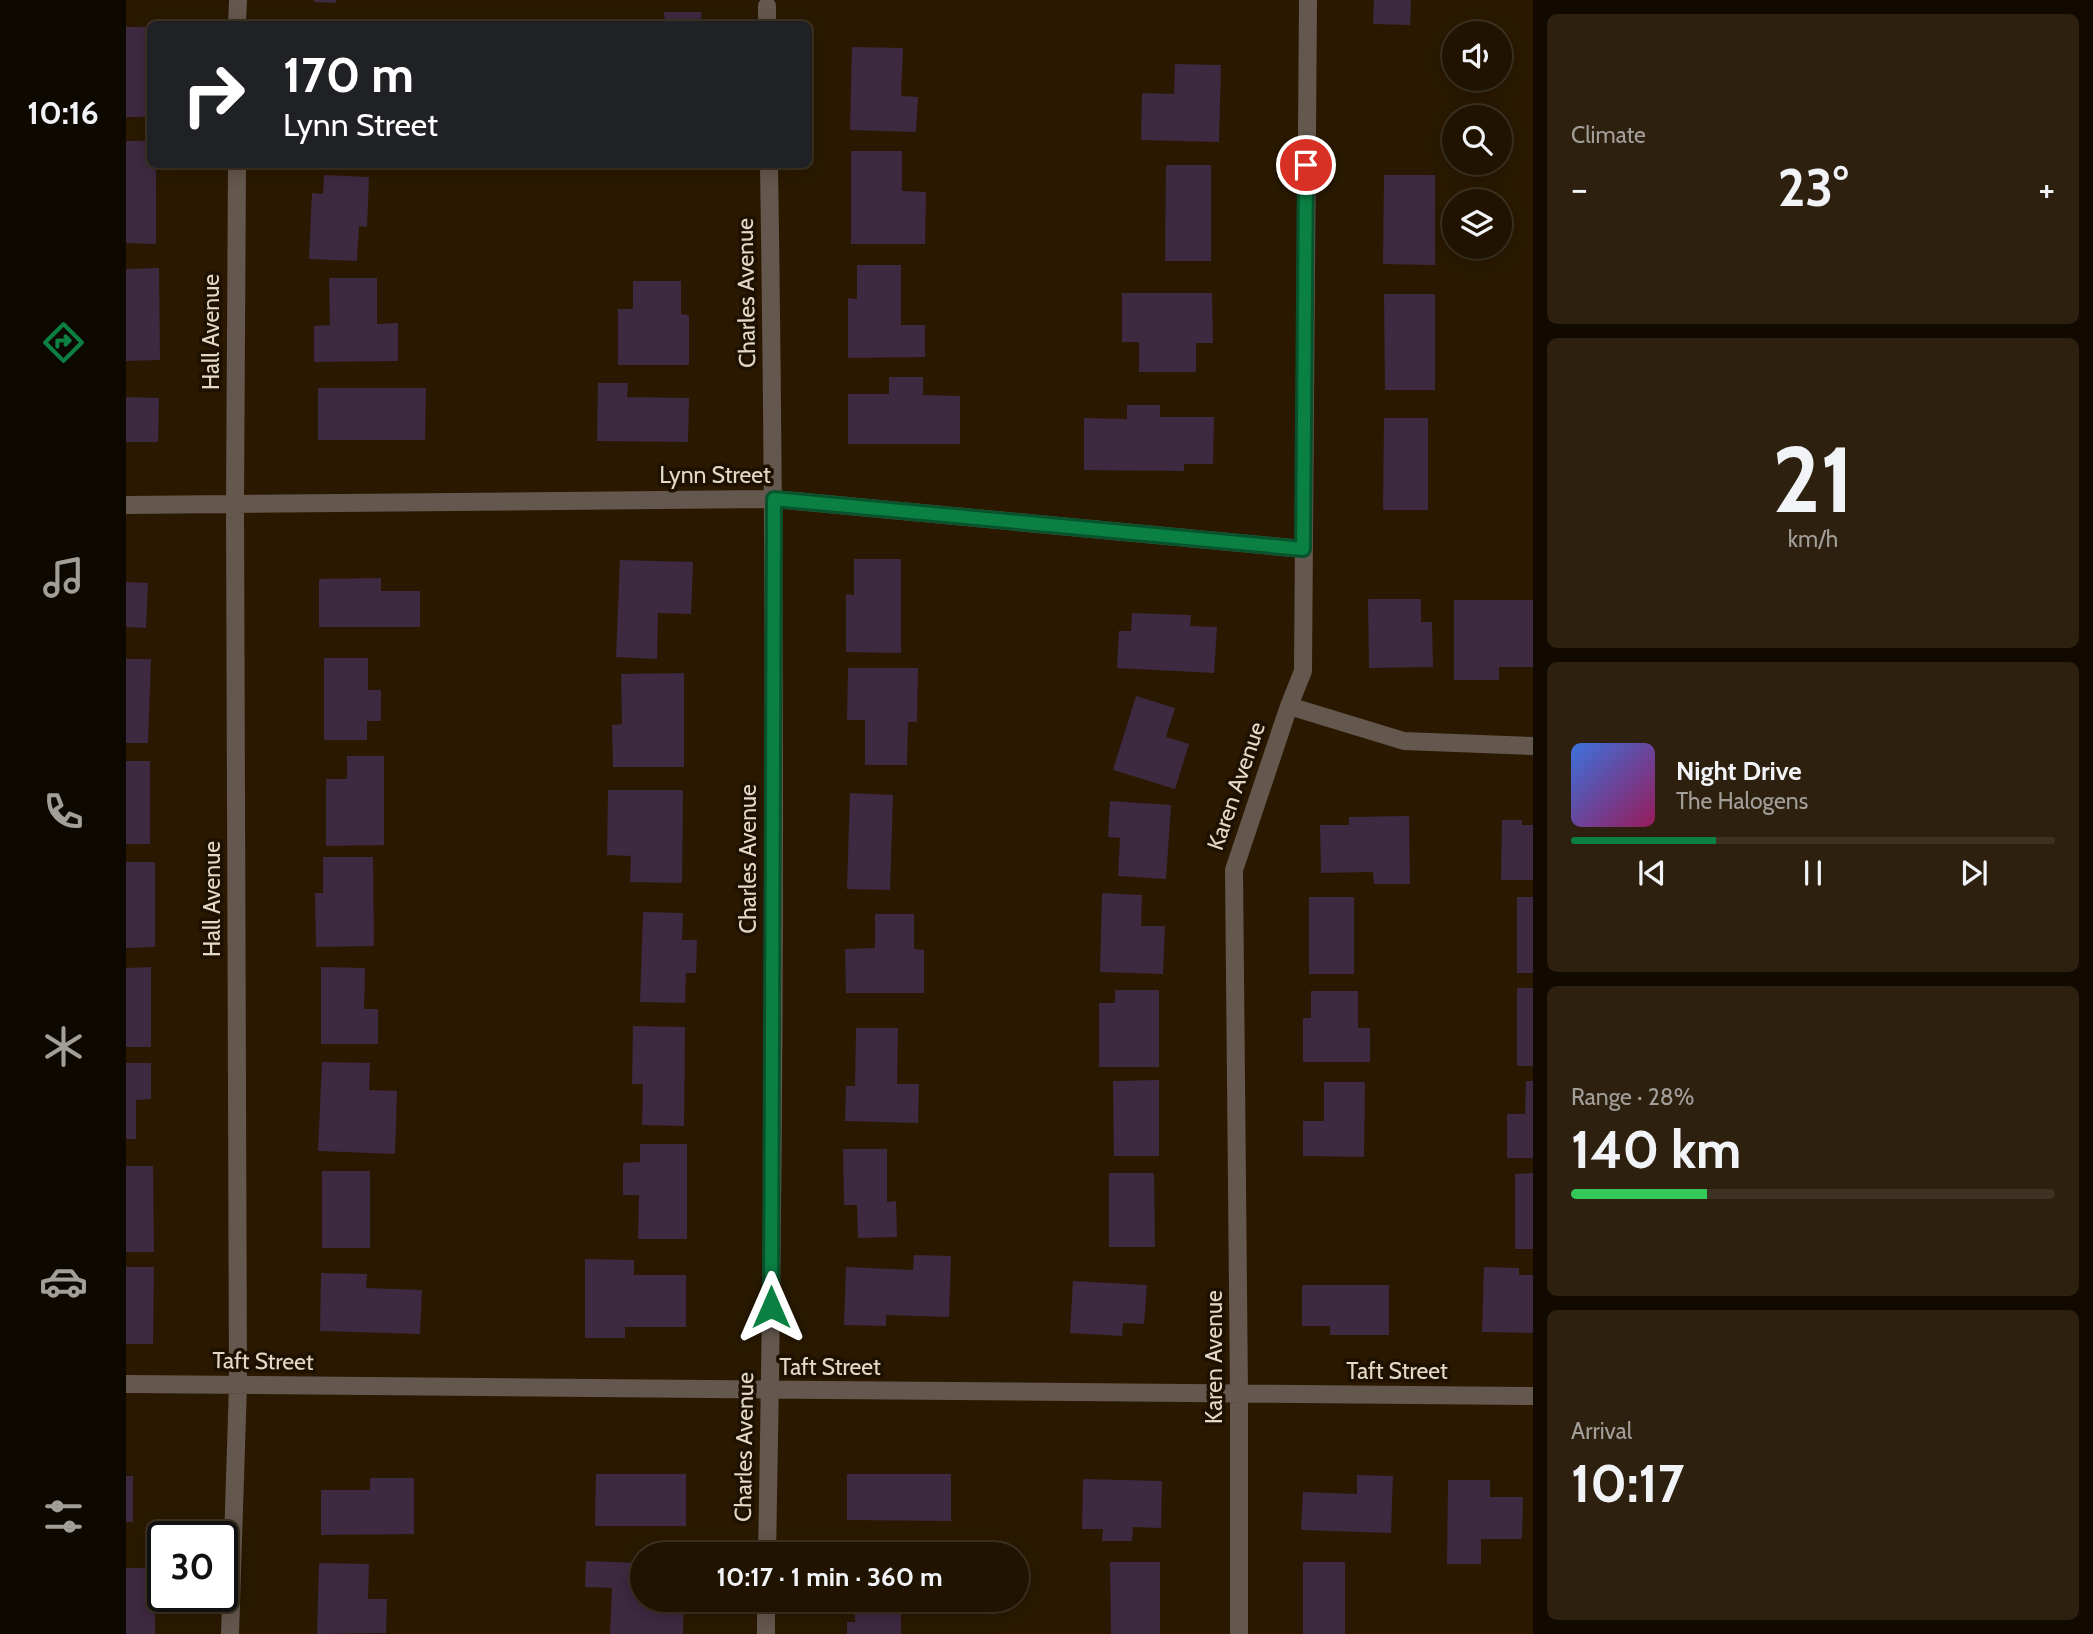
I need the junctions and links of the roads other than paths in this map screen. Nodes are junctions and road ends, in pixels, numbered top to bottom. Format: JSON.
{"nodes":[{"id":1,"x":238,"y":0,"type":"edge"},
{"id":2,"x":1308,"y":0,"type":"edge"},
{"id":3,"x":767,"y":6,"type":"dead end"},
{"id":4,"x":237,"y":21,"type":"edge"},
{"id":5,"x":767,"y":21,"type":"edge"},
{"id":6,"x":237,"y":168,"type":"edge"},
{"id":7,"x":769,"y":168,"type":"edge"},
{"id":8,"x":774,"y":499,"type":"junction"},
{"id":9,"x":235,"y":504,"type":"junction"},
{"id":10,"x":126,"y":505,"type":"edge"},
{"id":11,"x":1303,"y":549,"type":"junction"},
{"id":12,"x":1289,"y":706,"type":"junction"},
{"id":13,"x":1533,"y":746,"type":"edge"},
{"id":14,"x":126,"y":1384,"type":"edge"},
{"id":15,"x":238,"y":1385,"type":"junction"},
{"id":16,"x":770,"y":1391,"type":"junction"},
{"id":17,"x":1239,"y":1395,"type":"junction"},
{"id":18,"x":1533,"y":1396,"type":"edge"},
{"id":19,"x":767,"y":1542,"type":"edge"},
{"id":20,"x":766,"y":1612,"type":"edge"},
{"id":21,"x":230,"y":1634,"type":"edge"},
{"id":22,"x":766,"y":1634,"type":"edge"},
{"id":23,"x":1239,"y":1634,"type":"edge"}],
"edges":[{"from":1,"to":4,"type":"street"},
{"from":2,"to":11,"type":"street","name":"Karen Avenue"},
{"from":3,"to":5,"type":"street"},
{"from":6,"to":9,"type":"street","name":"Hall Avenue"},
{"from":7,"to":8,"type":"street","name":"Charles Avenue"},
{"from":8,"to":9,"type":"street","name":"Lynn Street"},
{"from":8,"to":11,"type":"street","name":"Lynn Street"},
{"from":8,"to":16,"type":"street","name":"Charles Avenue"},
{"from":9,"to":10,"type":"street","name":"Lynn Street"},
{"from":9,"to":15,"type":"street","name":"Hall Avenue"},
{"from":11,"to":12,"type":"street","name":"Karen Avenue"},
{"from":12,"to":13,"type":"street"},
{"from":12,"to":17,"type":"street","name":"Karen Avenue"},
{"from":14,"to":15,"type":"street","name":"Taft Street"},
{"from":15,"to":16,"type":"street","name":"Taft Street"},
{"from":15,"to":21,"type":"street","name":"Hall Avenue"},
{"from":16,"to":17,"type":"street","name":"Taft Street"},
{"from":16,"to":19,"type":"street","name":"Charles Avenue"},
{"from":17,"to":18,"type":"street","name":"Taft Street"},
{"from":17,"to":23,"type":"street","name":"Karen Avenue"},
{"from":20,"to":22,"type":"street"}]}
